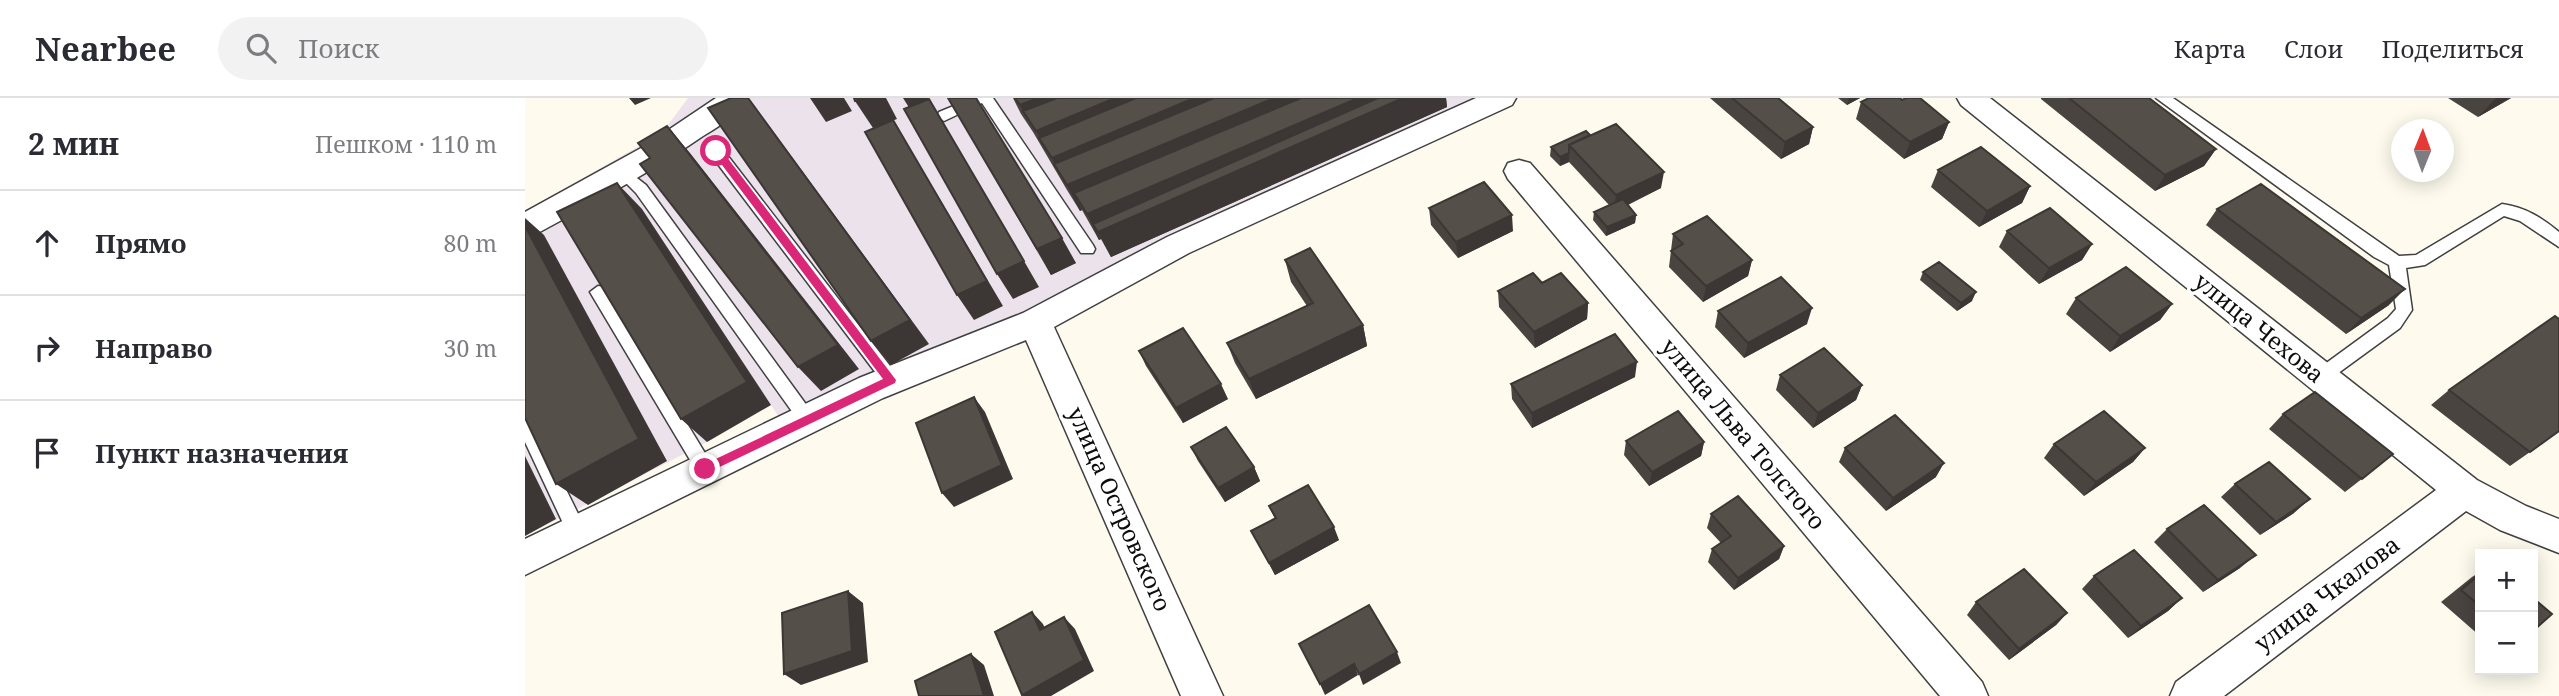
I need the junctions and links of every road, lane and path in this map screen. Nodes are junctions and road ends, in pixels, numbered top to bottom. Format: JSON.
{"nodes":[{"id":1,"x":985,"y":98,"type":"edge"},
{"id":2,"x":1502,"y":98,"type":"edge"},
{"id":3,"x":2162,"y":98,"type":"edge"},
{"id":4,"x":1974,"y":99,"type":"edge"},
{"id":5,"x":727,"y":104,"type":"edge"},
{"id":6,"x":944,"y":116,"type":"dead end"},
{"id":7,"x":716,"y":151,"type":"dead end"},
{"id":8,"x":1519,"y":171,"type":"dead end"},
{"id":9,"x":624,"y":173,"type":"junction"},
{"id":10,"x":525,"y":226,"type":"edge"},
{"id":11,"x":2559,"y":241,"type":"edge"},
{"id":12,"x":1087,"y":249,"type":"dead end"},
{"id":13,"x":2397,"y":262,"type":"junction"},
{"id":14,"x":598,"y":292,"type":"edge"},
{"id":15,"x":1035,"y":322,"type":"junction"},
{"id":16,"x":2320,"y":377,"type":"junction"},
{"id":17,"x":891,"y":380,"type":"junction"},
{"id":18,"x":807,"y":419,"type":"junction"},
{"id":19,"x":525,"y":423,"type":"edge"},
{"id":20,"x":705,"y":469,"type":"junction"},
{"id":21,"x":2464,"y":491,"type":"junction"},
{"id":22,"x":577,"y":532,"type":"junction"},
{"id":23,"x":2559,"y":536,"type":"edge"},
{"id":24,"x":525,"y":558,"type":"edge"},
{"id":25,"x":1202,"y":696,"type":"edge"},
{"id":26,"x":1966,"y":696,"type":"edge"},
{"id":27,"x":2191,"y":696,"type":"edge"}],
"edges":[{"from":1,"to":6,"type":"lane"},
{"from":1,"to":12,"type":"lane"},
{"from":2,"to":15,"type":"street"},
{"from":3,"to":13,"type":"lane"},
{"from":4,"to":16,"type":"street","name":"улица Чехова"},
{"from":5,"to":9,"type":"street"},
{"from":7,"to":17,"type":"lane"},
{"from":8,"to":26,"type":"street","name":"улица Льва Толстого"},
{"from":9,"to":10,"type":"street"},
{"from":9,"to":18,"type":"lane"},
{"from":11,"to":13,"type":"lane"},
{"from":13,"to":16,"type":"lane"},
{"from":14,"to":20,"type":"lane"},
{"from":15,"to":17,"type":"street"},
{"from":15,"to":25,"type":"street","name":"улица Островского"},
{"from":16,"to":21,"type":"street","name":"улица Чехова"},
{"from":17,"to":18,"type":"street"},
{"from":18,"to":20,"type":"street"},
{"from":19,"to":22,"type":"lane"},
{"from":20,"to":22,"type":"street"},
{"from":21,"to":23,"type":"street","name":"улица Чехова"},
{"from":21,"to":27,"type":"street","name":"улица Чкалова"},
{"from":22,"to":24,"type":"street"}]}
